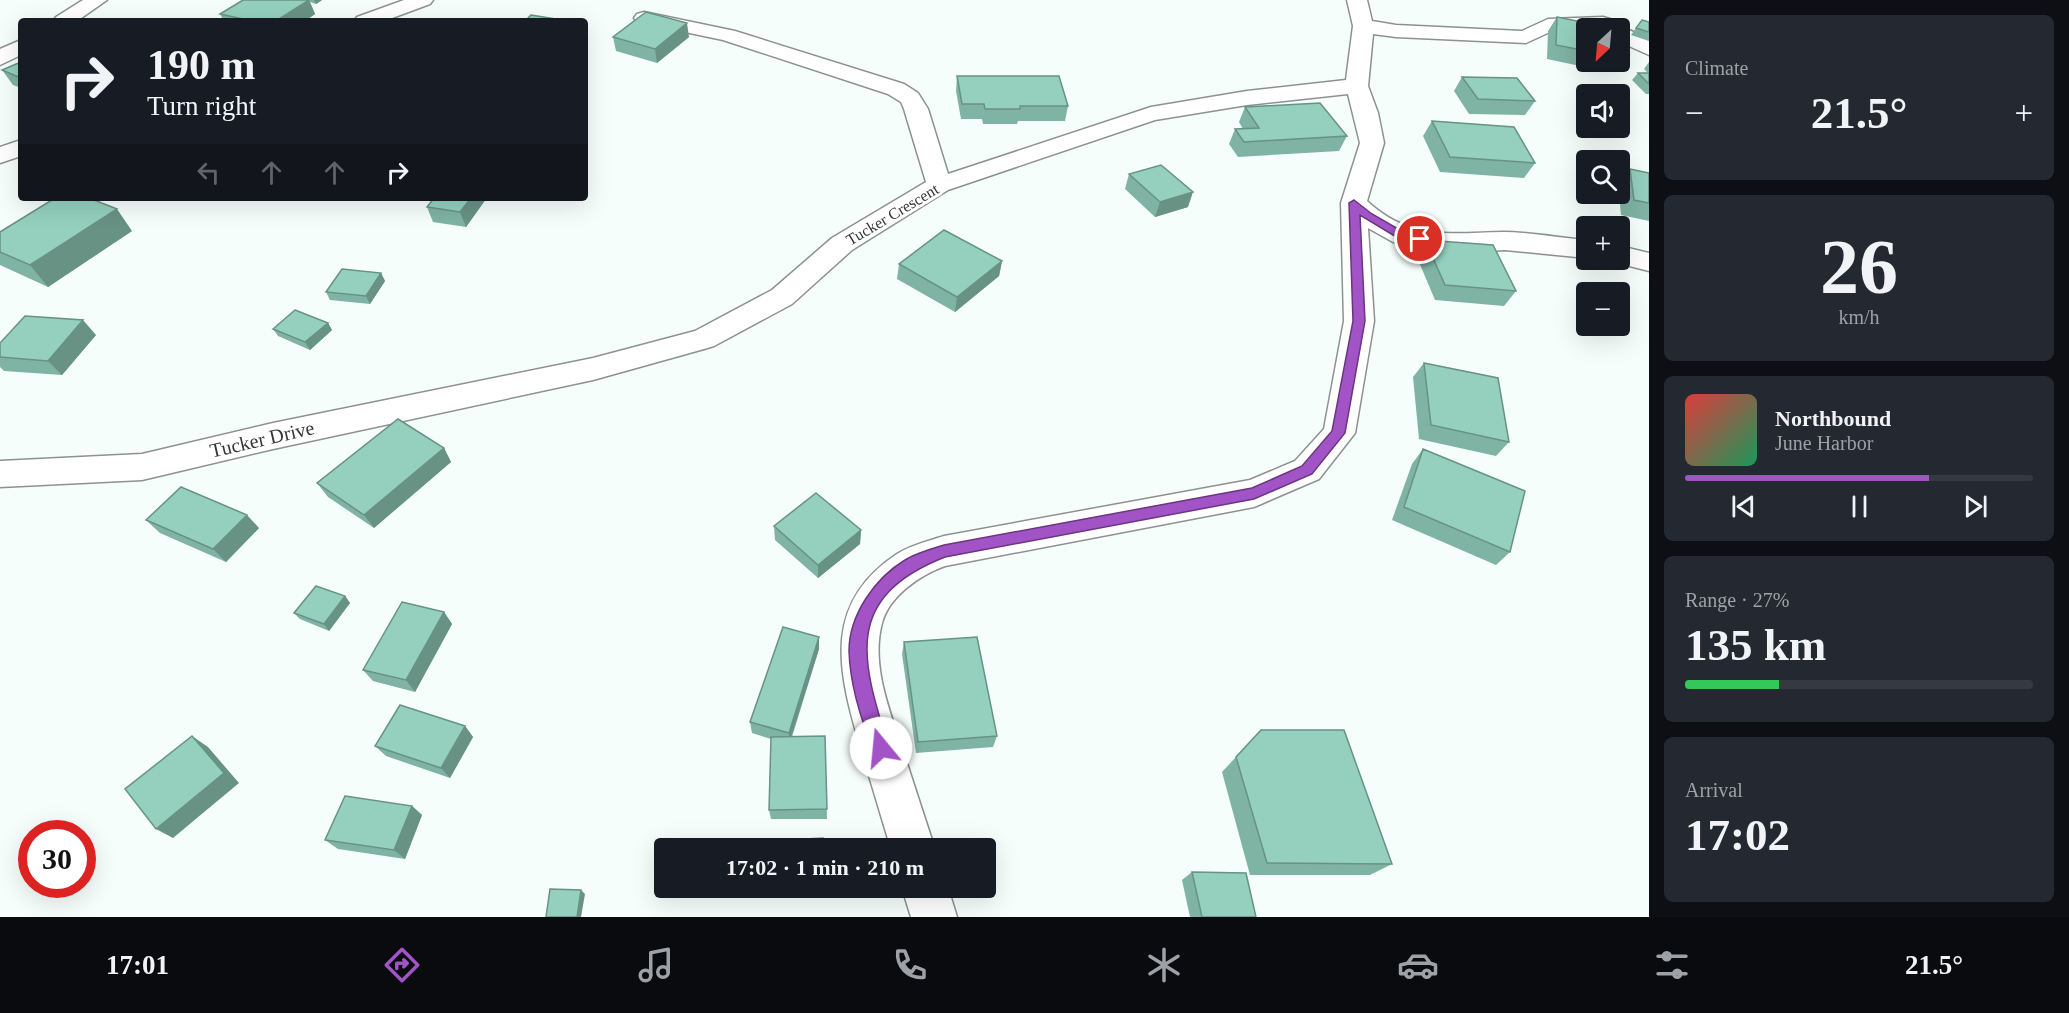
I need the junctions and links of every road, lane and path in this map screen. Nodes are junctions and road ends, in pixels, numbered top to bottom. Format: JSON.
{"nodes":[{"id":1,"x":97,"y":0,"type":"edge"},
{"id":2,"x":423,"y":0,"type":"edge"},
{"id":3,"x":1360,"y":13,"type":"edge"},
{"id":4,"x":68,"y":18,"type":"edge"},
{"id":5,"x":372,"y":18,"type":"edge"},
{"id":6,"x":643,"y":18,"type":"edge"},
{"id":7,"x":1576,"y":24,"type":"edge"},
{"id":8,"x":1630,"y":38,"type":"edge"},
{"id":9,"x":18,"y":48,"type":"edge"},
{"id":10,"x":1649,"y":49,"type":"edge"},
{"id":11,"x":0,"y":58,"type":"edge"},
{"id":12,"x":1357,"y":86,"type":"junction"},
{"id":13,"x":18,"y":148,"type":"edge"},
{"id":14,"x":0,"y":156,"type":"edge"},
{"id":15,"x":939,"y":184,"type":"junction"},
{"id":16,"x":1354,"y":203,"type":"junction"},
{"id":17,"x":1576,"y":248,"type":"edge"},
{"id":18,"x":1630,"y":257,"type":"edge"},
{"id":19,"x":1649,"y":262,"type":"edge"},
{"id":20,"x":522,"y":383,"type":"joint"},
{"id":21,"x":0,"y":474,"type":"edge"},
{"id":22,"x":910,"y":838,"type":"edge"},
{"id":23,"x":928,"y":898,"type":"edge"},
{"id":24,"x":934,"y":917,"type":"edge"}],
"edges":[{"from":1,"to":4,"type":"street"},
{"from":2,"to":5,"type":"street"},
{"from":3,"to":7,"type":"street"},
{"from":3,"to":12,"type":"street"},
{"from":6,"to":15,"type":"street"},
{"from":8,"to":10,"type":"street"},
{"from":9,"to":11,"type":"street"},
{"from":12,"to":15,"type":"street","name":"Tucker Crescent"},
{"from":12,"to":16,"type":"street"},
{"from":13,"to":14,"type":"street"},
{"from":15,"to":20,"type":"street","name":"Tucker Crescent"},
{"from":16,"to":17,"type":"street"},
{"from":16,"to":22,"type":"street"},
{"from":18,"to":19,"type":"street"},
{"from":20,"to":21,"type":"street","name":"Tucker Drive"},
{"from":23,"to":24,"type":"street"}]}
